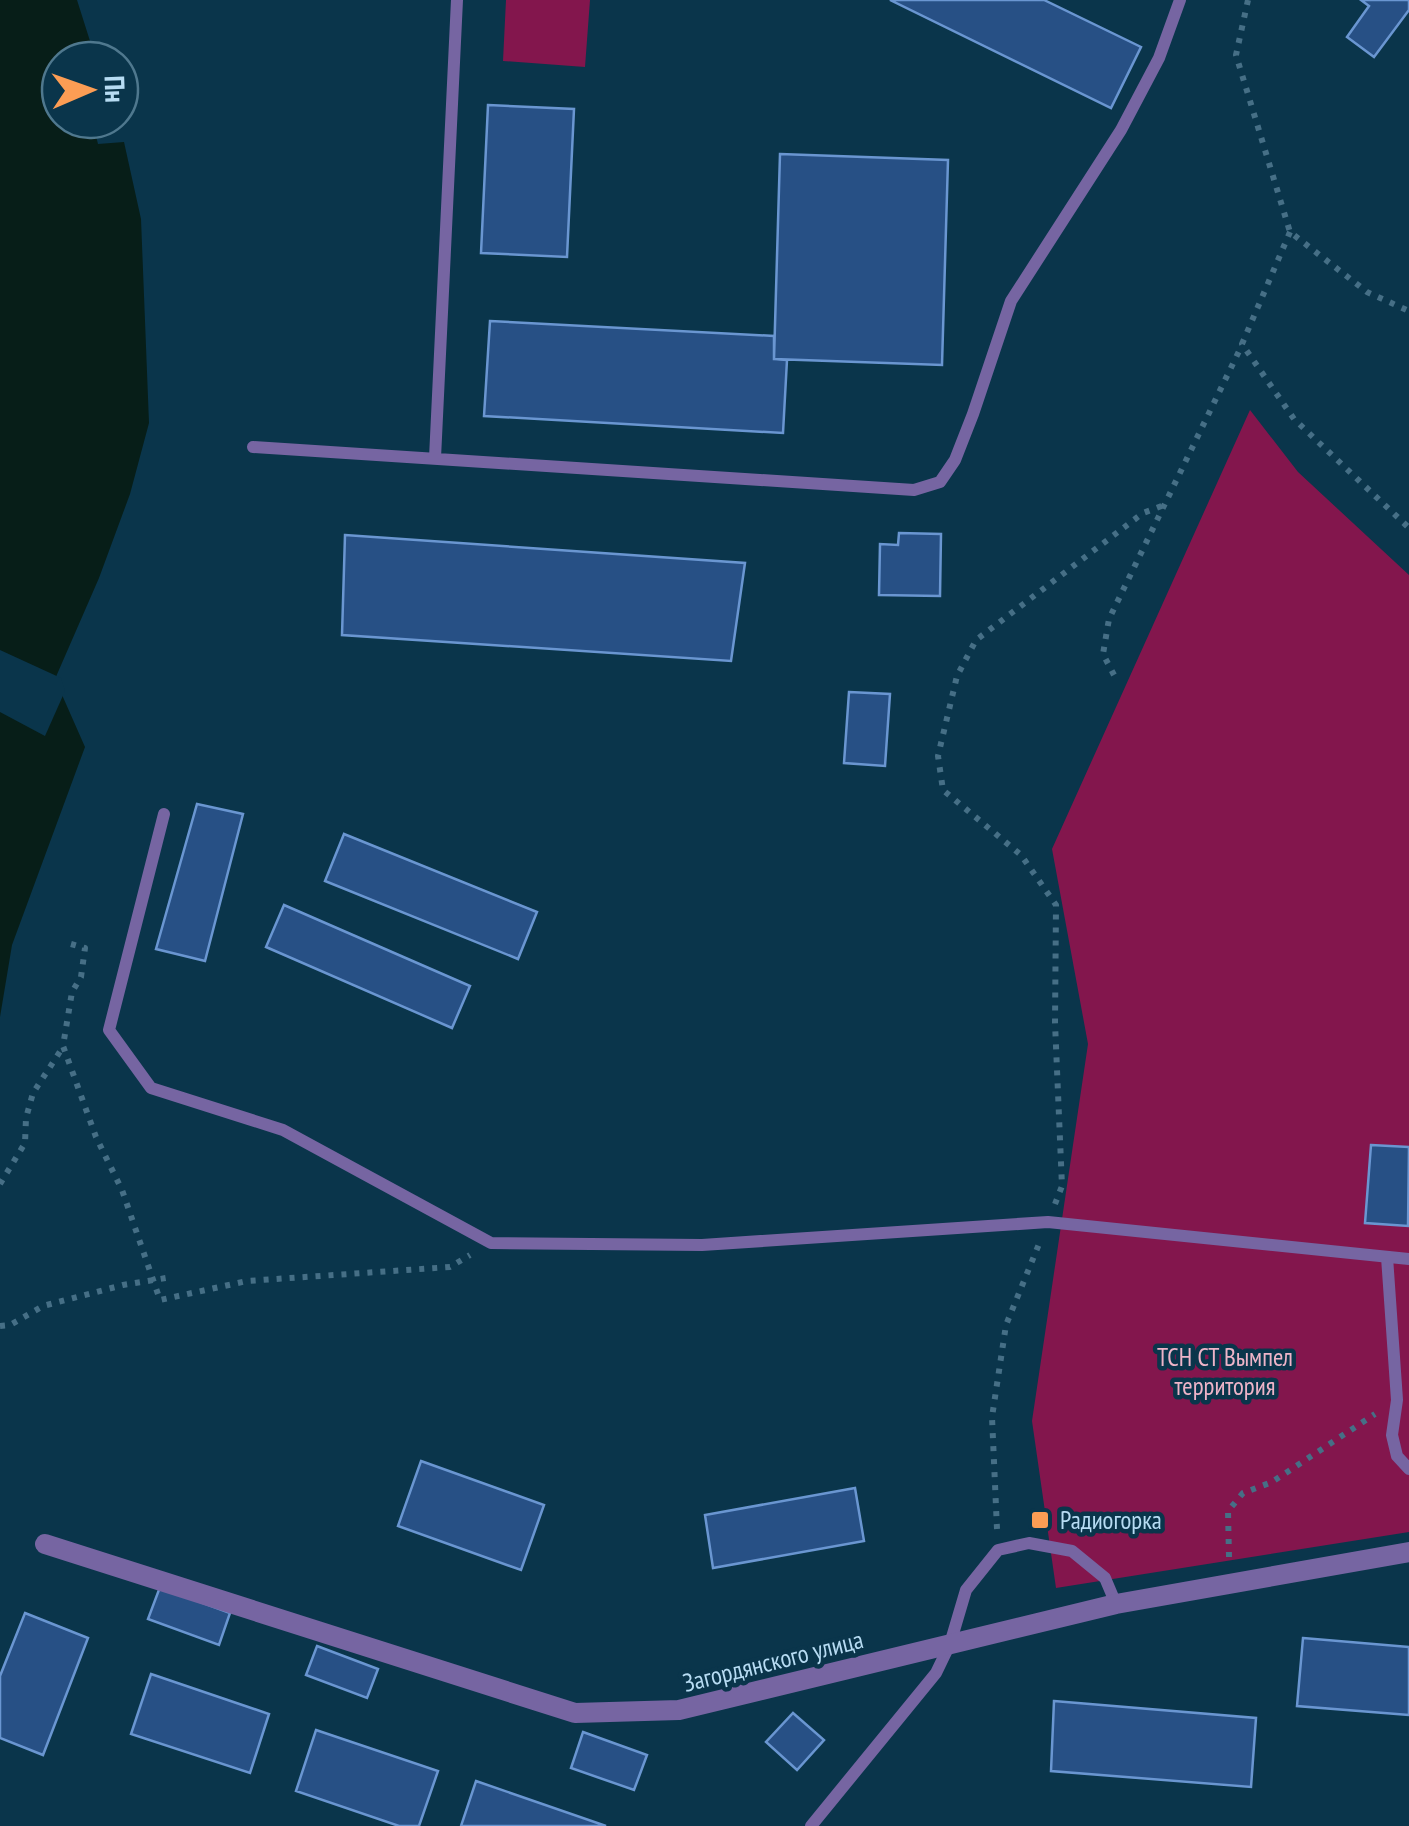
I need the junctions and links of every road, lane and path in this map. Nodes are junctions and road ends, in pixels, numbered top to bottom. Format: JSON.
{"nodes":[{"id":1,"x":457,"y":0,"type":"edge"},
{"id":2,"x":1180,"y":0,"type":"edge"},
{"id":3,"x":1248,"y":0,"type":"edge"},
{"id":4,"x":1290,"y":232,"type":"junction"},
{"id":5,"x":1409,"y":311,"type":"edge"},
{"id":6,"x":1242,"y":344,"type":"junction"},
{"id":7,"x":253,"y":447,"type":"dead end"},
{"id":8,"x":435,"y":458,"type":"junction"},
{"id":9,"x":1167,"y":504,"type":"junction"},
{"id":10,"x":1409,"y":528,"type":"edge"},
{"id":11,"x":1114,"y":674,"type":"dead end"},
{"id":12,"x":164,"y":814,"type":"dead end"},
{"id":13,"x":71,"y":944,"type":"dead end"},
{"id":14,"x":63,"y":1046,"type":"junction"},
{"id":15,"x":0,"y":1184,"type":"edge"},
{"id":16,"x":1048,"y":1222,"type":"junction"},
{"id":17,"x":491,"y":1243,"type":"junction"},
{"id":18,"x":1387,"y":1257,"type":"junction"},
{"id":19,"x":1409,"y":1259,"type":"edge"},
{"id":20,"x":166,"y":1278,"type":"dead end"},
{"id":21,"x":152,"y":1279,"type":"junction"},
{"id":22,"x":0,"y":1326,"type":"edge"},
{"id":23,"x":1397,"y":1400,"type":"junction"},
{"id":24,"x":1409,"y":1469,"type":"edge"},
{"id":25,"x":44,"y":1544,"type":"dead end"},
{"id":26,"x":998,"y":1550,"type":"junction"},
{"id":27,"x":1409,"y":1552,"type":"edge"},
{"id":28,"x":1230,"y":1557,"type":"dead end"},
{"id":29,"x":1116,"y":1604,"type":"junction"},
{"id":30,"x":950,"y":1644,"type":"junction"},
{"id":31,"x":810,"y":1826,"type":"edge"}],
"edges":[{"from":1,"to":8,"type":"lane"},
{"from":2,"to":8,"type":"lane"},
{"from":3,"to":4,"type":"path"},
{"from":4,"to":5,"type":"path"},
{"from":4,"to":6,"type":"path"},
{"from":6,"to":9,"type":"path"},
{"from":6,"to":10,"type":"path"},
{"from":7,"to":8,"type":"lane"},
{"from":9,"to":11,"type":"path"},
{"from":9,"to":16,"type":"path"},
{"from":12,"to":17,"type":"lane"},
{"from":13,"to":14,"type":"path"},
{"from":14,"to":15,"type":"path"},
{"from":14,"to":21,"type":"path"},
{"from":16,"to":17,"type":"lane"},
{"from":16,"to":18,"type":"lane"},
{"from":16,"to":26,"type":"path"},
{"from":17,"to":21,"type":"path"},
{"from":18,"to":19,"type":"lane"},
{"from":18,"to":23,"type":"lane"},
{"from":20,"to":21,"type":"path"},
{"from":21,"to":22,"type":"path"},
{"from":23,"to":24,"type":"lane"},
{"from":23,"to":28,"type":"path"},
{"from":25,"to":30,"type":"street","name":"Загордянского улица"},
{"from":26,"to":29,"type":"lane"},
{"from":26,"to":30,"type":"lane"},
{"from":27,"to":29,"type":"street","name":"Загордянского улица"},
{"from":29,"to":30,"type":"street","name":"Загордянского улица"},
{"from":30,"to":31,"type":"lane"}]}
